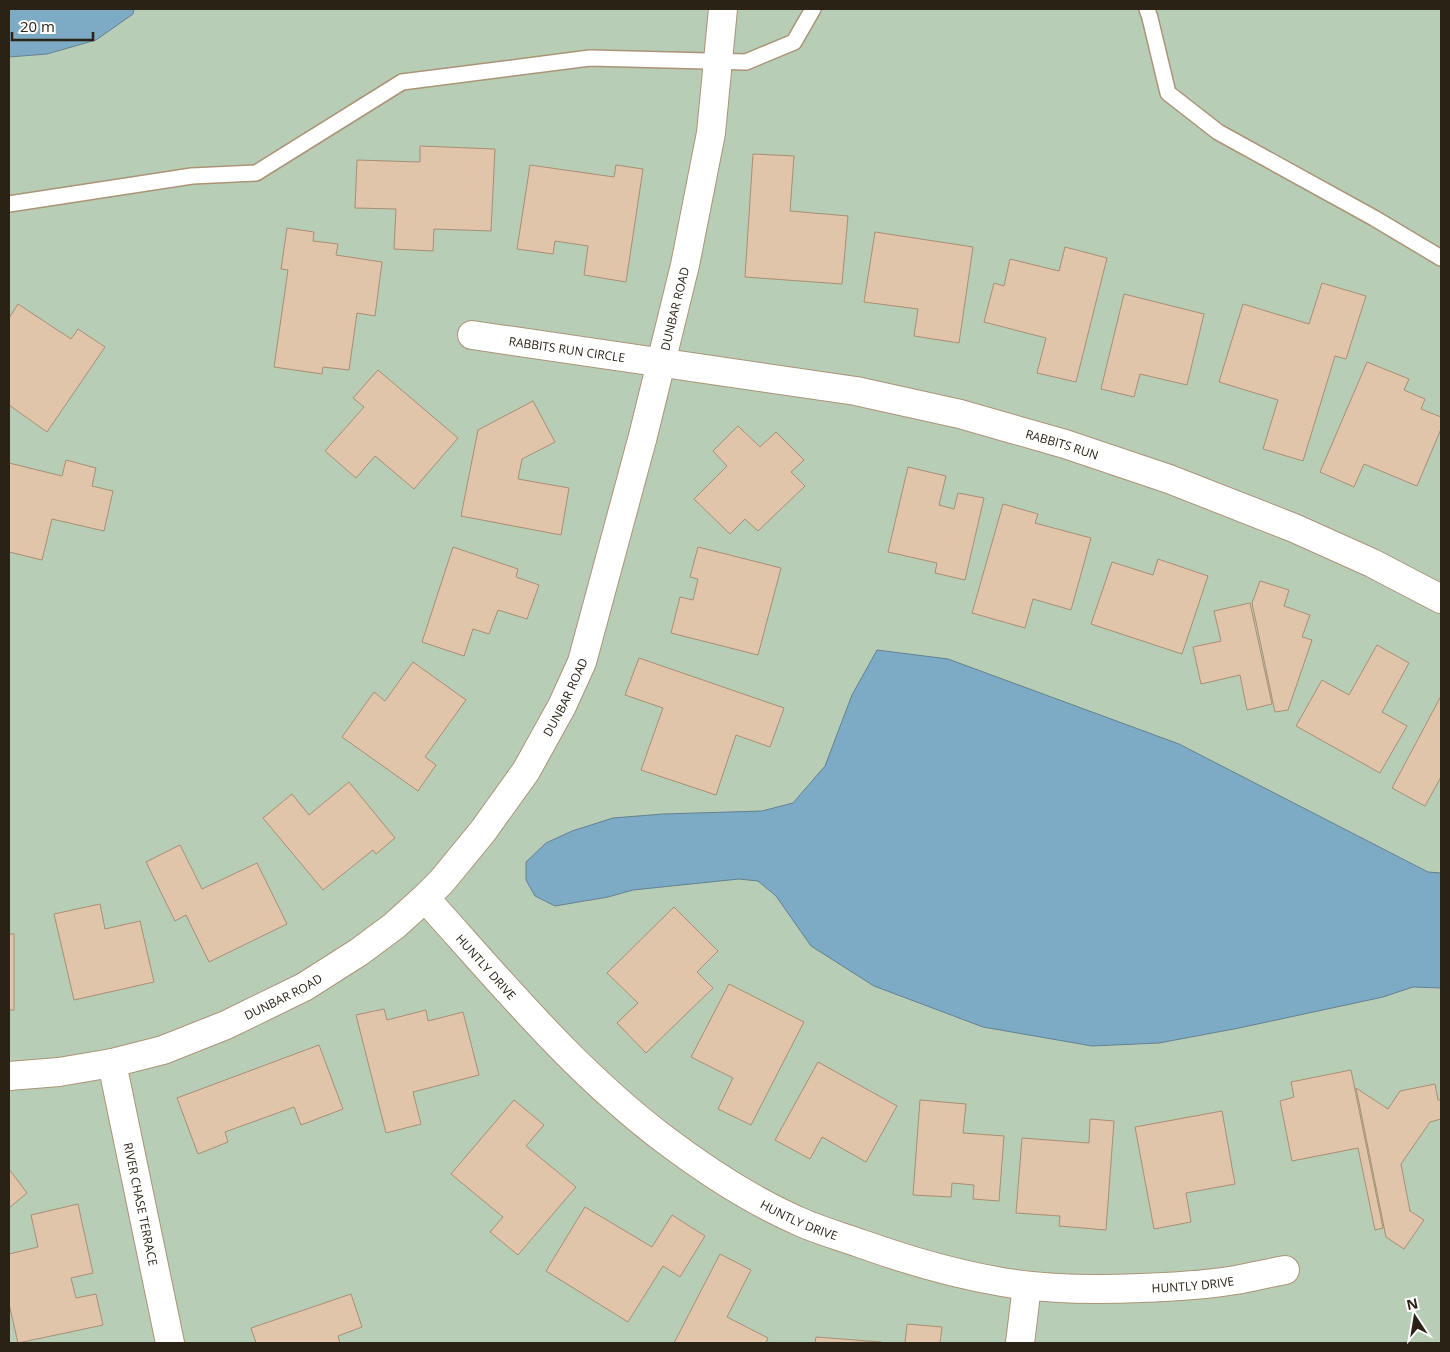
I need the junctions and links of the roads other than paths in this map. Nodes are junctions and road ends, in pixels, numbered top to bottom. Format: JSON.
{"nodes":[{"id":1,"x":723,"y":9,"type":"edge"},
{"id":2,"x":813,"y":9,"type":"edge"},
{"id":3,"x":1146,"y":9,"type":"edge"},
{"id":4,"x":718,"y":62,"type":"junction"},
{"id":5,"x":9,"y":204,"type":"edge"},
{"id":6,"x":1441,"y":258,"type":"edge"},
{"id":7,"x":472,"y":336,"type":"dead end"},
{"id":8,"x":662,"y":362,"type":"junction"},
{"id":9,"x":1441,"y":599,"type":"edge"},
{"id":10,"x":425,"y":898,"type":"junction"},
{"id":11,"x":112,"y":1063,"type":"junction"},
{"id":12,"x":9,"y":1076,"type":"edge"},
{"id":13,"x":1285,"y":1270,"type":"dead end"},
{"id":14,"x":1027,"y":1286,"type":"junction"},
{"id":15,"x":170,"y":1343,"type":"edge"},
{"id":16,"x":1020,"y":1343,"type":"edge"}],
"edges":[{"from":1,"to":4,"type":"street","name":"DUNBAR ROAD"},
{"from":2,"to":4,"type":"lane"},
{"from":3,"to":6,"type":"lane"},
{"from":4,"to":5,"type":"lane"},
{"from":4,"to":8,"type":"street","name":"DUNBAR ROAD"},
{"from":7,"to":8,"type":"street","name":"RABBITS RUN CIRCLE"},
{"from":8,"to":9,"type":"street","name":"RABBITS RUN"},
{"from":8,"to":10,"type":"street","name":"DUNBAR ROAD"},
{"from":10,"to":11,"type":"street","name":"DUNBAR ROAD"},
{"from":10,"to":14,"type":"street","name":"HUNTLY DRIVE"},
{"from":11,"to":12,"type":"street","name":"DUNBAR ROAD"},
{"from":11,"to":15,"type":"street","name":"RIVER CHASE TERRACE"},
{"from":13,"to":14,"type":"street","name":"HUNTLY DRIVE"},
{"from":14,"to":16,"type":"street"}]}
